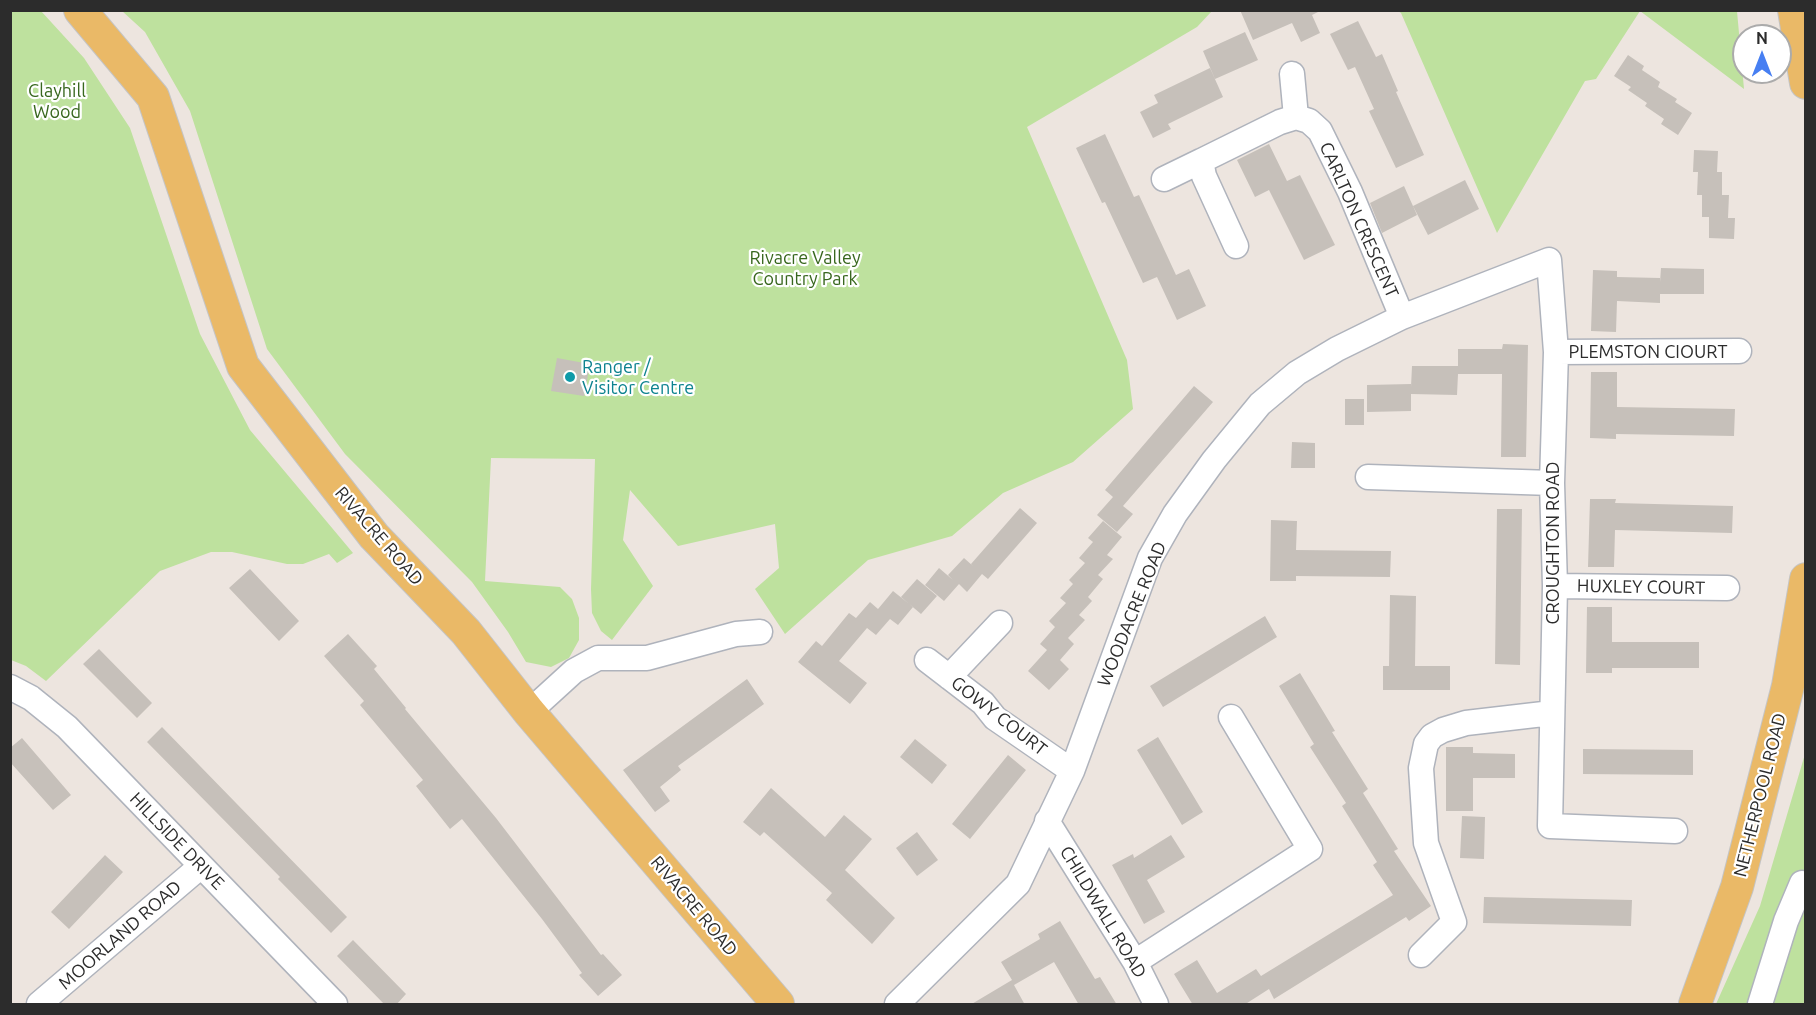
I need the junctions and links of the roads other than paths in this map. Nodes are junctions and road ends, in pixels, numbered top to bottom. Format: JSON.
{"nodes":[{"id":1,"x":80,"y":10,"type":"edge"},
{"id":2,"x":1794,"y":10,"type":"edge"},
{"id":3,"x":1292,"y":74,"type":"dead end"},
{"id":4,"x":1806,"y":82,"type":"edge"},
{"id":5,"x":1296,"y":117,"type":"junction"},
{"id":6,"x":1202,"y":161,"type":"junction"},
{"id":7,"x":1164,"y":179,"type":"dead end"},
{"id":8,"x":1236,"y":246,"type":"dead end"},
{"id":9,"x":1549,"y":261,"type":"joint"},
{"id":10,"x":1402,"y":317,"type":"junction"},
{"id":11,"x":1740,"y":351,"type":"dead end"},
{"id":12,"x":1556,"y":352,"type":"junction"},
{"id":13,"x":1368,"y":477,"type":"dead end"},
{"id":14,"x":1552,"y":483,"type":"junction"},
{"id":15,"x":1806,"y":579,"type":"edge"},
{"id":16,"x":1555,"y":586,"type":"junction"},
{"id":17,"x":1726,"y":588,"type":"dead end"},
{"id":18,"x":1000,"y":623,"type":"dead end"},
{"id":19,"x":760,"y":633,"type":"dead end"},
{"id":20,"x":927,"y":660,"type":"dead end"},
{"id":21,"x":949,"y":677,"type":"junction"},
{"id":22,"x":10,"y":687,"type":"edge"},
{"id":23,"x":529,"y":712,"type":"junction"},
{"id":24,"x":1552,"y":713,"type":"junction"},
{"id":25,"x":1232,"y":717,"type":"dead end"},
{"id":26,"x":1072,"y":771,"type":"junction"},
{"id":27,"x":1047,"y":821,"type":"junction"},
{"id":28,"x":1675,"y":831,"type":"dead end"},
{"id":29,"x":201,"y":866,"type":"junction"},
{"id":30,"x":1802,"y":883,"type":"dead end"},
{"id":31,"x":1796,"y":925,"type":"edge"},
{"id":32,"x":1421,"y":955,"type":"dead end"},
{"id":33,"x":1135,"y":962,"type":"junction"},
{"id":34,"x":774,"y":1003,"type":"edge"},
{"id":35,"x":39,"y":1005,"type":"edge"},
{"id":36,"x":335,"y":1005,"type":"edge"},
{"id":37,"x":897,"y":1005,"type":"edge"},
{"id":38,"x":1156,"y":1005,"type":"edge"},
{"id":39,"x":1695,"y":1005,"type":"edge"},
{"id":40,"x":1760,"y":1005,"type":"edge"}],
"edges":[{"from":1,"to":23,"type":"main road","name":"RIVACRE ROAD"},
{"from":2,"to":4,"type":"main road"},
{"from":3,"to":5,"type":"street"},
{"from":5,"to":6,"type":"street"},
{"from":5,"to":10,"type":"street","name":"CARLTON CRESCENT"},
{"from":6,"to":7,"type":"street"},
{"from":6,"to":8,"type":"street"},
{"from":9,"to":10,"type":"street","name":"WOODACRE ROAD"},
{"from":9,"to":12,"type":"street","name":"CROUGHTON ROAD"},
{"from":10,"to":26,"type":"street","name":"WOODACRE ROAD"},
{"from":11,"to":12,"type":"street","name":"PLEMSTON CIOURT"},
{"from":12,"to":14,"type":"street","name":"CROUGHTON ROAD"},
{"from":13,"to":14,"type":"street"},
{"from":14,"to":16,"type":"street","name":"CROUGHTON ROAD"},
{"from":15,"to":39,"type":"main road","name":"NETHERPOOL ROAD"},
{"from":16,"to":17,"type":"street","name":"HUXLEY COURT"},
{"from":16,"to":24,"type":"street","name":"CROUGHTON ROAD"},
{"from":18,"to":21,"type":"street"},
{"from":19,"to":23,"type":"street"},
{"from":20,"to":21,"type":"street","name":"GOWY COURT"},
{"from":21,"to":26,"type":"street","name":"GOWY COURT"},
{"from":22,"to":29,"type":"street","name":"HILLSIDE DRIVE"},
{"from":23,"to":34,"type":"main road","name":"RIVACRE ROAD"},
{"from":24,"to":28,"type":"street","name":"CROUGHTON ROAD"},
{"from":24,"to":32,"type":"street"},
{"from":25,"to":33,"type":"street"},
{"from":26,"to":27,"type":"street","name":"WOODACRE ROAD"},
{"from":27,"to":33,"type":"street","name":"CHILDWALL ROAD"},
{"from":27,"to":37,"type":"street","name":"WOODACRE ROAD"},
{"from":29,"to":35,"type":"street","name":"MOORLAND ROAD"},
{"from":29,"to":36,"type":"street","name":"HILLSIDE DRIVE"},
{"from":30,"to":31,"type":"street"},
{"from":31,"to":40,"type":"street"},
{"from":33,"to":38,"type":"street","name":"CHILDWALL ROAD"}]}
